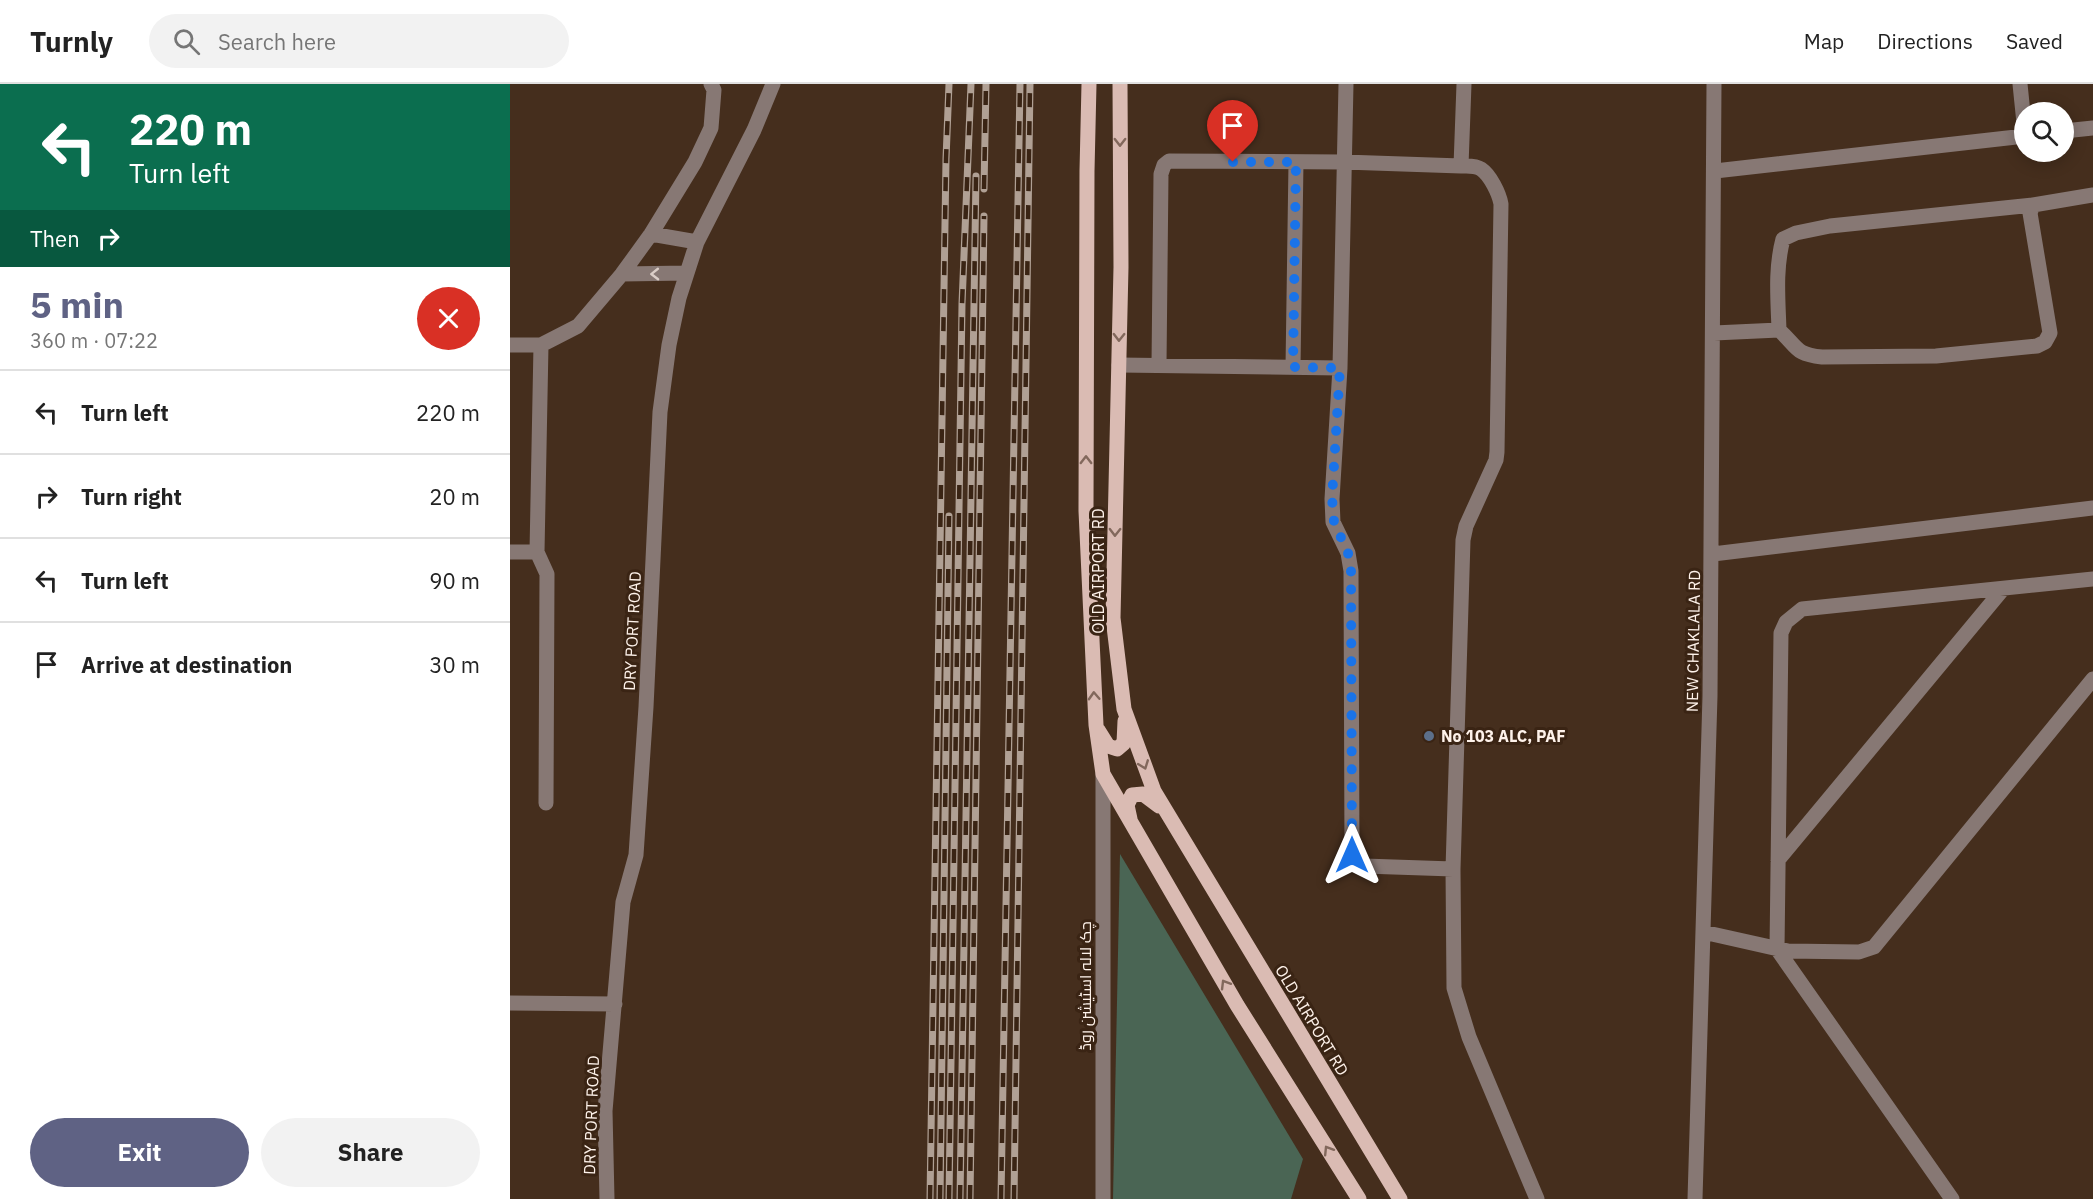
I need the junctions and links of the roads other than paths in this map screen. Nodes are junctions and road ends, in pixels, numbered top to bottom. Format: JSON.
{"nodes":[{"id":1,"x":773,"y":84,"type":"edge"},
{"id":2,"x":1089,"y":84,"type":"edge"},
{"id":3,"x":1120,"y":84,"type":"edge"},
{"id":4,"x":1346,"y":84,"type":"edge"},
{"id":5,"x":1464,"y":84,"type":"edge"},
{"id":6,"x":1714,"y":84,"type":"edge"},
{"id":7,"x":2020,"y":84,"type":"edge"},
{"id":8,"x":713,"y":87,"type":"edge"},
{"id":9,"x":2022,"y":102,"type":"edge"},
{"id":10,"x":2093,"y":128,"type":"edge"},
{"id":11,"x":2074,"y":130,"type":"edge"},
{"id":12,"x":2014,"y":135,"type":"edge"},
{"id":13,"x":1296,"y":162,"type":"junction"},
{"id":14,"x":1344,"y":162,"type":"junction"},
{"id":15,"x":1461,"y":166,"type":"junction"},
{"id":16,"x":1715,"y":171,"type":"junction"},
{"id":17,"x":2093,"y":195,"type":"edge"},
{"id":18,"x":2032,"y":205,"type":"junction"},
{"id":19,"x":651,"y":234,"type":"junction"},
{"id":20,"x":697,"y":242,"type":"junction"},
{"id":21,"x":687,"y":273,"type":"junction"},
{"id":22,"x":622,"y":274,"type":"junction"},
{"id":23,"x":1779,"y":330,"type":"junction"},
{"id":24,"x":1714,"y":333,"type":"junction"},
{"id":25,"x":510,"y":345,"type":"edge"},
{"id":26,"x":541,"y":345,"type":"junction"},
{"id":27,"x":1119,"y":365,"type":"junction"},
{"id":28,"x":1159,"y":365,"type":"junction"},
{"id":29,"x":1293,"y":367,"type":"junction"},
{"id":30,"x":1340,"y":368,"type":"junction"},
{"id":31,"x":2093,"y":508,"type":"edge"},
{"id":32,"x":510,"y":552,"type":"edge"},
{"id":33,"x":537,"y":552,"type":"junction"},
{"id":34,"x":1713,"y":554,"type":"junction"},
{"id":35,"x":2093,"y":579,"type":"edge"},
{"id":36,"x":2003,"y":588,"type":"junction"},
{"id":37,"x":2093,"y":680,"type":"edge"},
{"id":38,"x":1124,"y":709,"type":"junction"},
{"id":39,"x":1096,"y":725,"type":"junction"},
{"id":40,"x":1103,"y":774,"type":"junction"},
{"id":41,"x":546,"y":803,"type":"dead end"},
{"id":42,"x":1168,"y":817,"type":"junction"},
{"id":43,"x":1131,"y":825,"type":"junction"},
{"id":44,"x":1778,"y":861,"type":"junction"},
{"id":45,"x":1453,"y":869,"type":"junction"},
{"id":46,"x":1703,"y":932,"type":"junction"},
{"id":47,"x":1777,"y":949,"type":"junction"},
{"id":48,"x":510,"y":1003,"type":"edge"},
{"id":49,"x":615,"y":1004,"type":"junction"},
{"id":50,"x":607,"y":1199,"type":"edge"},
{"id":51,"x":1103,"y":1199,"type":"edge"},
{"id":52,"x":1359,"y":1199,"type":"edge"},
{"id":53,"x":1400,"y":1199,"type":"edge"},
{"id":54,"x":1537,"y":1199,"type":"edge"},
{"id":55,"x":1695,"y":1199,"type":"edge"},
{"id":56,"x":1952,"y":1199,"type":"edge"}],
"edges":[{"from":1,"to":20,"type":"street","name":"DRY PORT ROAD"},
{"from":39,"to":2,"type":"main road","name":"OLD AIRPORT RD","one_way":true},
{"from":3,"to":27,"type":"main road","name":"OLD AIRPORT RD","one_way":true},
{"from":4,"to":14,"type":"street"},
{"from":5,"to":15,"type":"street"},
{"from":6,"to":16,"type":"street","name":"NEW CHAKLALA RD"},
{"from":7,"to":9,"type":"street"},
{"from":8,"to":19,"type":"street"},
{"from":10,"to":11,"type":"street"},
{"from":12,"to":16,"type":"street"},
{"from":13,"to":14,"type":"street"},
{"from":13,"to":28,"type":"street"},
{"from":13,"to":29,"type":"street"},
{"from":14,"to":15,"type":"street"},
{"from":14,"to":30,"type":"street"},
{"from":15,"to":45,"type":"street"},
{"from":16,"to":24,"type":"street","name":"NEW CHAKLALA RD"},
{"from":17,"to":18,"type":"street"},
{"from":18,"to":23,"type":"street"},
{"from":18,"to":23,"type":"street"},
{"from":19,"to":20,"type":"street"},
{"from":19,"to":22,"type":"street"},
{"from":20,"to":21,"type":"street","name":"DRY PORT ROAD"},
{"from":21,"to":22,"type":"street","one_way":true},
{"from":21,"to":49,"type":"street","name":"DRY PORT ROAD"},
{"from":22,"to":26,"type":"street"},
{"from":23,"to":24,"type":"street"},
{"from":24,"to":34,"type":"street","name":"NEW CHAKLALA RD"},
{"from":25,"to":26,"type":"street"},
{"from":26,"to":33,"type":"street"},
{"from":27,"to":28,"type":"street"},
{"from":27,"to":38,"type":"main road","name":"OLD AIRPORT RD","one_way":true},
{"from":28,"to":29,"type":"street"},
{"from":29,"to":30,"type":"street"},
{"from":30,"to":45,"type":"street"},
{"from":31,"to":34,"type":"street"},
{"from":32,"to":33,"type":"street"},
{"from":33,"to":41,"type":"street"},
{"from":34,"to":46,"type":"street","name":"NEW CHAKLALA RD"},
{"from":35,"to":36,"type":"street"},
{"from":36,"to":44,"type":"street"},
{"from":36,"to":44,"type":"street"},
{"from":37,"to":47,"type":"street"},
{"from":38,"to":39,"type":"main road"},
{"from":38,"to":42,"type":"main road","name":"OLD AIRPORT RD","one_way":true},
{"from":39,"to":40,"type":"main road","name":"OLD AIRPORT RD"},
{"from":40,"to":43,"type":"main road","name":"OLD AIRPORT RD"},
{"from":40,"to":51,"type":"street","name":"چک لالہ اسٹیشن روڈ"},
{"from":42,"to":43,"type":"main road"},
{"from":42,"to":53,"type":"main road","name":"OLD AIRPORT RD"},
{"from":52,"to":43,"type":"main road","name":"OLD AIRPORT RD","one_way":true},
{"from":44,"to":47,"type":"street"},
{"from":45,"to":54,"type":"street"},
{"from":46,"to":47,"type":"street"},
{"from":46,"to":55,"type":"street","name":"NEW CHAKLALA RD"},
{"from":47,"to":56,"type":"street"},
{"from":48,"to":49,"type":"street"},
{"from":49,"to":50,"type":"street","name":"DRY PORT ROAD"}]}
